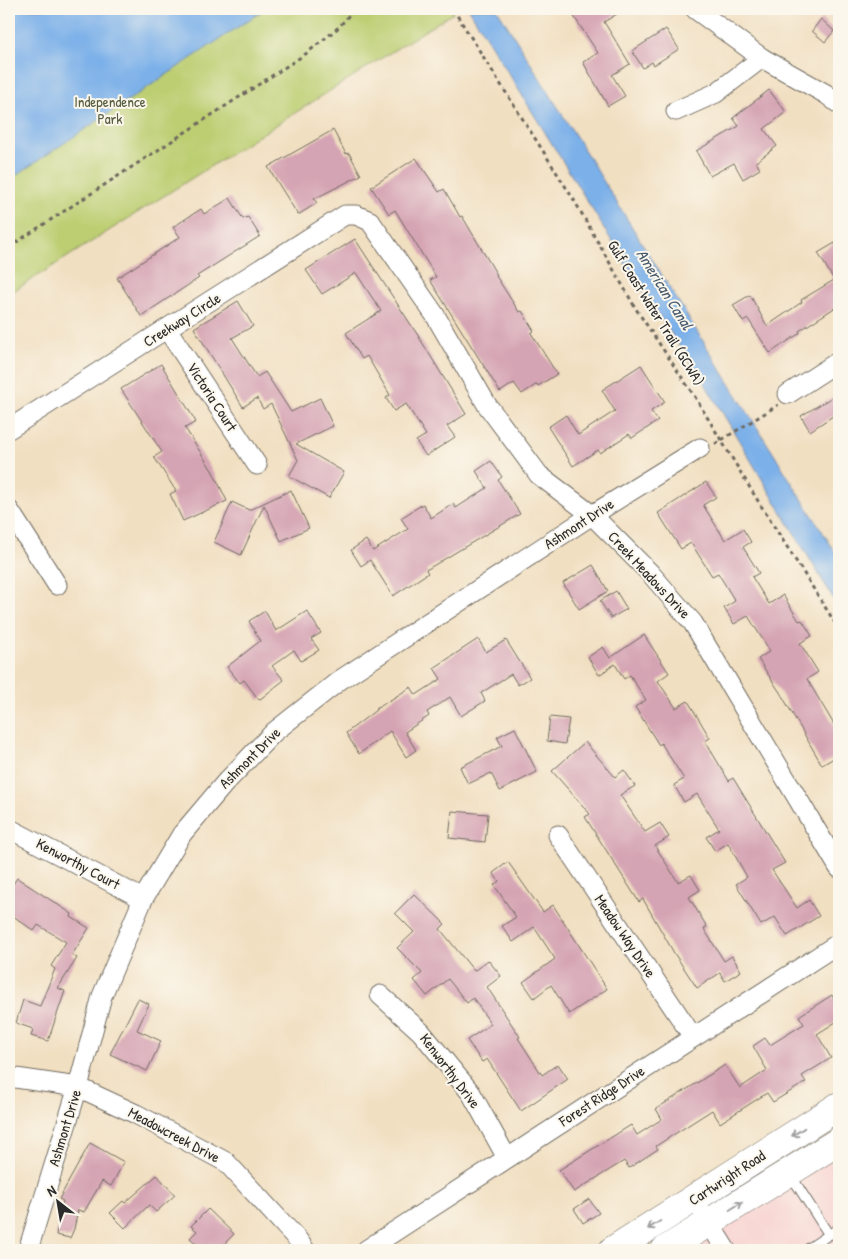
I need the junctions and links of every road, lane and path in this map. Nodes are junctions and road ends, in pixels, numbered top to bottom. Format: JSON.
{"nodes":[{"id":1,"x":354,"y":9,"type":"edge"},
{"id":2,"x":453,"y":9,"type":"edge"},
{"id":3,"x":695,"y":9,"type":"edge"},
{"id":4,"x":762,"y":58,"type":"junction"},
{"id":5,"x":839,"y":104,"type":"edge"},
{"id":6,"x":676,"y":111,"type":"dead end"},
{"id":7,"x":356,"y":214,"type":"joint"},
{"id":8,"x":9,"y":247,"type":"edge"},
{"id":9,"x":167,"y":329,"type":"junction"},
{"id":10,"x":839,"y":361,"type":"edge"},
{"id":11,"x":788,"y":394,"type":"dead end"},
{"id":12,"x":759,"y":417,"type":"dead end"},
{"id":13,"x":9,"y":430,"type":"edge"},
{"id":14,"x":726,"y":437,"type":"dead end"},
{"id":15,"x":700,"y":448,"type":"dead end"},
{"id":16,"x":257,"y":466,"type":"dead end"},
{"id":17,"x":9,"y":510,"type":"edge"},
{"id":18,"x":592,"y":515,"type":"junction"},
{"id":19,"x":57,"y":585,"type":"dead end"},
{"id":20,"x":839,"y":629,"type":"edge"},
{"id":21,"x":12,"y":830,"type":"dead end"},
{"id":22,"x":558,"y":835,"type":"dead end"},
{"id":23,"x":839,"y":868,"type":"edge"},
{"id":24,"x":143,"y":899,"type":"junction"},
{"id":25,"x":839,"y":943,"type":"edge"},
{"id":26,"x":380,"y":995,"type":"dead end"},
{"id":27,"x":693,"y":1037,"type":"junction"},
{"id":28,"x":9,"y":1077,"type":"edge"},
{"id":29,"x":78,"y":1087,"type":"junction"},
{"id":30,"x":839,"y":1106,"type":"edge"},
{"id":31,"x":839,"y":1141,"type":"edge"},
{"id":32,"x":507,"y":1158,"type":"junction"},
{"id":33,"x":789,"y":1172,"type":"junction"},
{"id":34,"x":694,"y":1199,"type":"junction"},
{"id":35,"x":709,"y":1223,"type":"junction"},
{"id":36,"x":839,"y":1228,"type":"edge"},
{"id":37,"x":828,"y":1235,"type":"junction"},
{"id":38,"x":28,"y":1250,"type":"edge"},
{"id":39,"x":305,"y":1250,"type":"edge"},
{"id":40,"x":366,"y":1250,"type":"edge"},
{"id":41,"x":614,"y":1250,"type":"edge"},
{"id":42,"x":665,"y":1250,"type":"edge"},
{"id":43,"x":726,"y":1250,"type":"edge"},
{"id":44,"x":806,"y":1250,"type":"edge"}],
"edges":[{"from":1,"to":8,"type":"path"},
{"from":2,"to":20,"type":"path","name":"Gulf Coast Water Trail (GCWA)"},
{"from":3,"to":4,"type":"street"},
{"from":4,"to":5,"type":"street"},
{"from":4,"to":6,"type":"street"},
{"from":7,"to":9,"type":"street","name":"Creekway Circle"},
{"from":7,"to":18,"type":"street","name":"Creek Meadows Drive"},
{"from":9,"to":13,"type":"street","name":"Creekway Circle"},
{"from":9,"to":16,"type":"street","name":"Victoria Court"},
{"from":10,"to":11,"type":"street"},
{"from":12,"to":14,"type":"path"},
{"from":15,"to":18,"type":"street","name":"Ashmont Drive"},
{"from":17,"to":19,"type":"street"},
{"from":18,"to":23,"type":"street","name":"Creek Meadows Drive"},
{"from":18,"to":24,"type":"street","name":"Ashmont Drive"},
{"from":21,"to":24,"type":"street","name":"Kenworthy Court"},
{"from":22,"to":27,"type":"street","name":"Meadow Way Drive"},
{"from":24,"to":29,"type":"street","name":"Ashmont Drive"},
{"from":25,"to":27,"type":"street","name":"Forest Ridge Drive"},
{"from":26,"to":32,"type":"street","name":"Kenworthy Drive"},
{"from":27,"to":32,"type":"street","name":"Forest Ridge Drive"},
{"from":28,"to":29,"type":"street","name":"Meadowcreek Drive"},
{"from":29,"to":38,"type":"street","name":"Ashmont Drive"},
{"from":29,"to":39,"type":"street","name":"Meadowcreek Drive"},
{"from":30,"to":34,"type":"main road","name":"Cartwright Road","one_way":true},
{"from":31,"to":33,"type":"main road","name":"Cartwright Road"},
{"from":32,"to":40,"type":"street","name":"Forest Ridge Drive"},
{"from":35,"to":33,"type":"main road","name":"Cartwright Road","one_way":true},
{"from":33,"to":37,"type":"lane"},
{"from":34,"to":35,"type":"street"},
{"from":34,"to":41,"type":"main road","name":"Cartwright Road","one_way":true},
{"from":35,"to":42,"type":"main road","name":"Cartwright Road"},
{"from":35,"to":43,"type":"street"},
{"from":36,"to":37,"type":"lane"},
{"from":37,"to":44,"type":"lane"}]}
